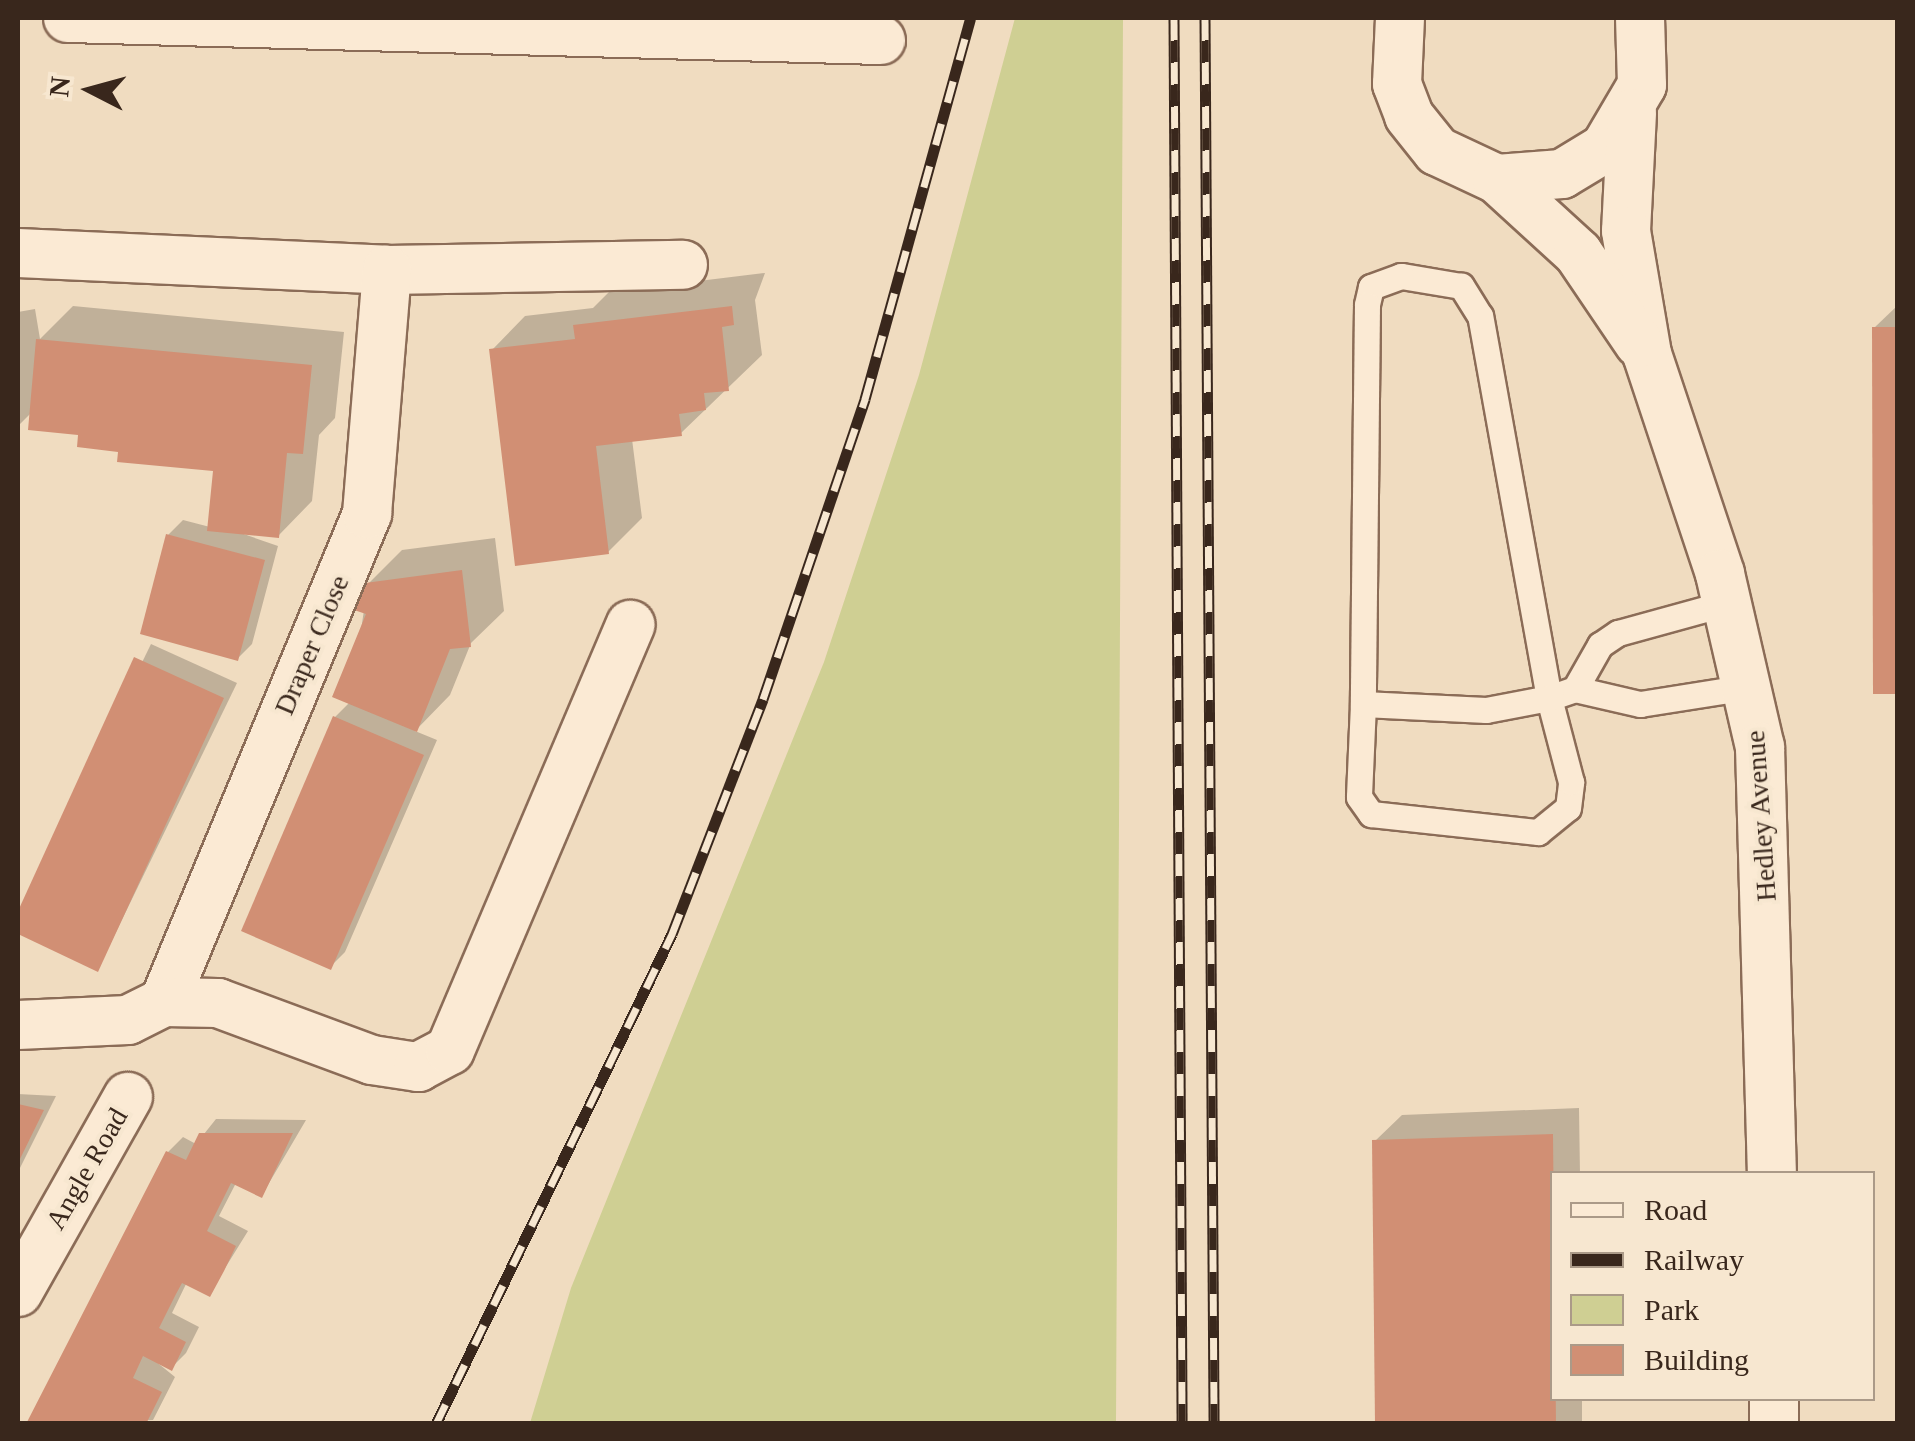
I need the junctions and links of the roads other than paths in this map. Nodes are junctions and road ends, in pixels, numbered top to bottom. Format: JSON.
{"nodes":[{"id":1,"x":68,"y":18,"type":"edge"},
{"id":2,"x":1400,"y":18,"type":"edge"},
{"id":3,"x":1640,"y":18,"type":"edge"},
{"id":4,"x":433,"y":25,"type":"edge"},
{"id":5,"x":858,"y":32,"type":"edge"},
{"id":6,"x":1632,"y":113,"type":"junction"},
{"id":7,"x":1497,"y":180,"type":"junction"},
{"id":8,"x":18,"y":252,"type":"edge"},
{"id":9,"x":683,"y":264,"type":"dead end"},
{"id":10,"x":387,"y":270,"type":"junction"},
{"id":11,"x":1647,"y":354,"type":"junction"},
{"id":12,"x":1728,"y":603,"type":"junction"},
{"id":13,"x":630,"y":625,"type":"dead end"},
{"id":14,"x":1747,"y":687,"type":"junction"},
{"id":15,"x":1575,"y":689,"type":"junction"},
{"id":16,"x":1549,"y":698,"type":"junction"},
{"id":17,"x":1363,"y":704,"type":"junction"},
{"id":18,"x":164,"y":1002,"type":"junction"},
{"id":19,"x":18,"y":1025,"type":"edge"},
{"id":20,"x":128,"y":1098,"type":"dead end"},
{"id":21,"x":1772,"y":1171,"type":"edge"},
{"id":22,"x":18,"y":1292,"type":"edge"}],
"edges":[{"from":1,"to":4,"type":"street"},
{"from":2,"to":7,"type":"street","name":"Hedley Avenue"},
{"from":3,"to":6,"type":"street","name":"Hedley Avenue"},
{"from":4,"to":5,"type":"street"},
{"from":6,"to":7,"type":"street","name":"Hedley Avenue"},
{"from":6,"to":11,"type":"street","name":"Hedley Avenue"},
{"from":7,"to":11,"type":"street","name":"Hedley Avenue"},
{"from":8,"to":10,"type":"street"},
{"from":9,"to":10,"type":"street"},
{"from":10,"to":18,"type":"street","name":"Draper Close"},
{"from":11,"to":12,"type":"street","name":"Hedley Avenue"},
{"from":12,"to":14,"type":"street","name":"Hedley Avenue"},
{"from":12,"to":15,"type":"lane"},
{"from":13,"to":18,"type":"street"},
{"from":14,"to":15,"type":"lane"},
{"from":14,"to":21,"type":"street","name":"Hedley Avenue"},
{"from":15,"to":16,"type":"lane"},
{"from":16,"to":17,"type":"lane"},
{"from":16,"to":17,"type":"lane"},
{"from":16,"to":17,"type":"lane"},
{"from":18,"to":19,"type":"street"},
{"from":20,"to":22,"type":"street","name":"Angle Road"}]}
